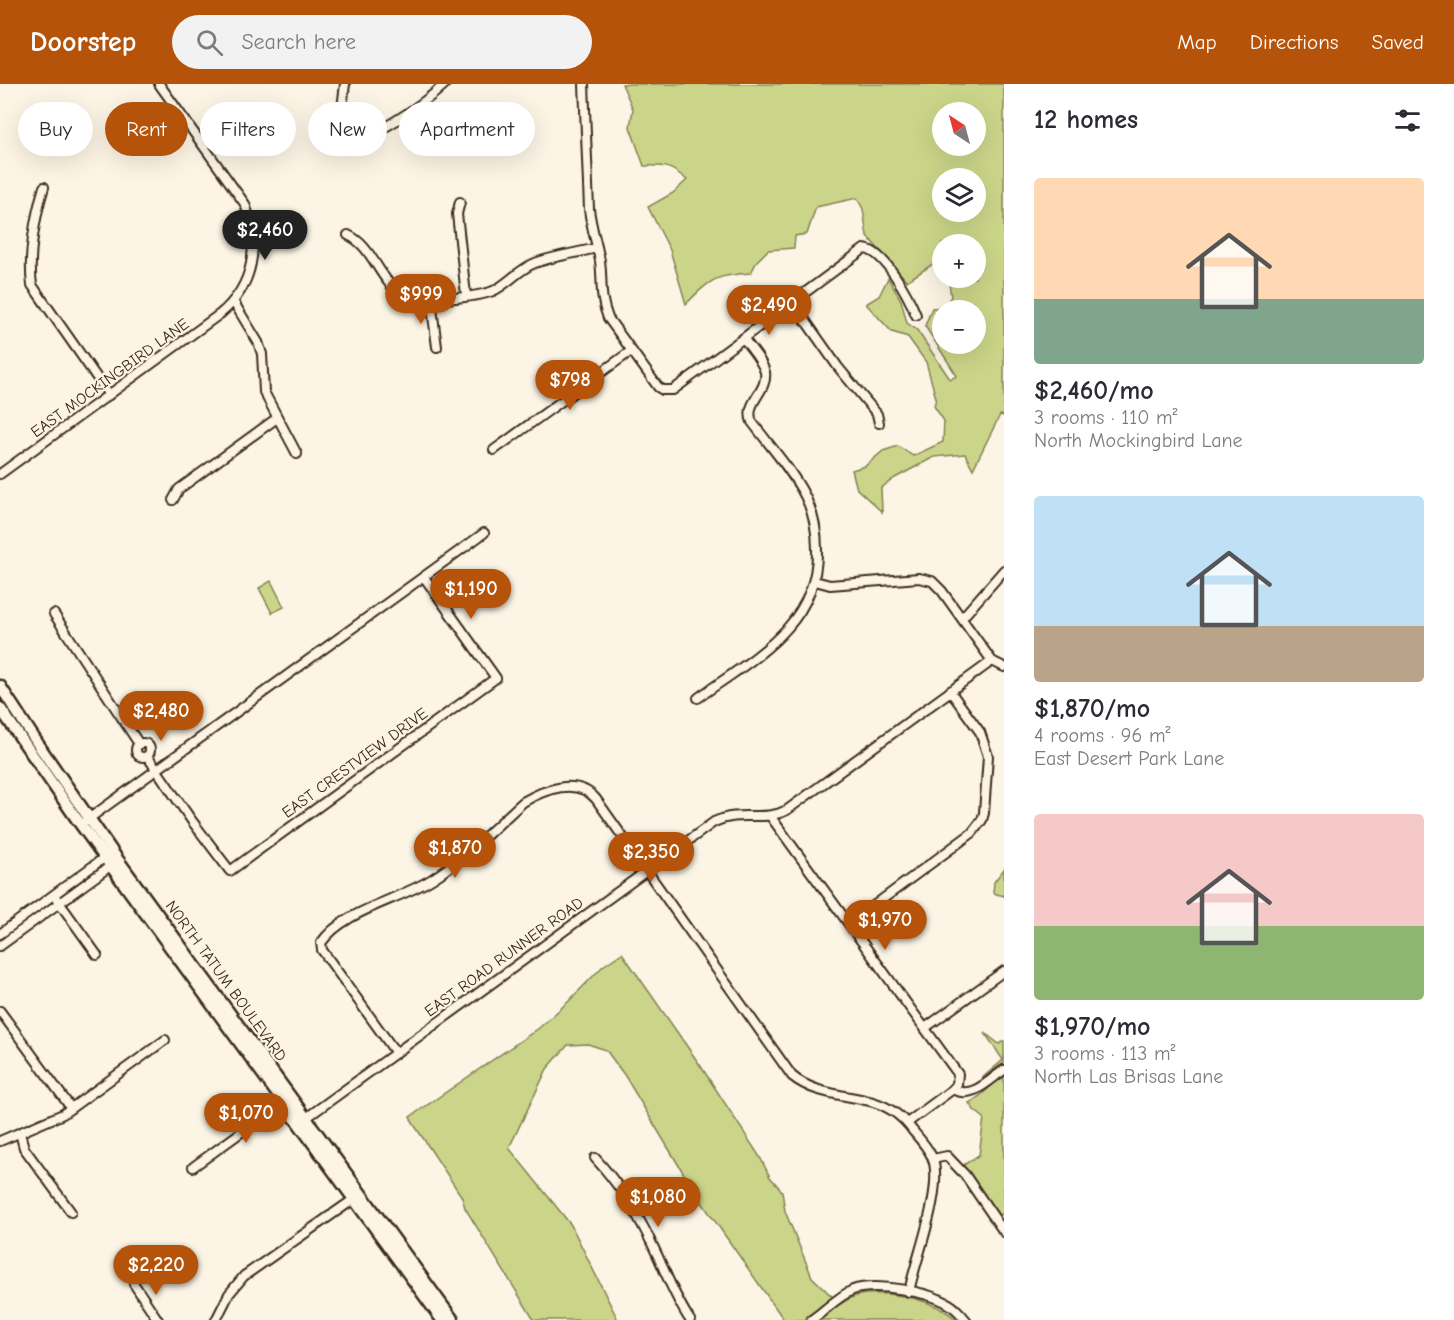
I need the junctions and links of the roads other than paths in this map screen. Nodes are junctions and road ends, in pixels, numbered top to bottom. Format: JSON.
{"nodes":[{"id":1,"x":159,"y":84,"type":"edge"},
{"id":2,"x":345,"y":84,"type":"edge"},
{"id":3,"x":445,"y":84,"type":"edge"},
{"id":4,"x":584,"y":84,"type":"edge"},
{"id":5,"x":44,"y":187,"type":"dead end"},
{"id":6,"x":460,"y":202,"type":"dead end"},
{"id":7,"x":348,"y":235,"type":"dead end"},
{"id":8,"x":597,"y":248,"type":"junction"},
{"id":9,"x":466,"y":295,"type":"junction"},
{"id":10,"x":431,"y":300,"type":"junction"},
{"id":11,"x":233,"y":301,"type":"junction"},
{"id":12,"x":793,"y":303,"type":"junction"},
{"id":13,"x":916,"y":315,"type":"dead end"},
{"id":14,"x":744,"y":339,"type":"junction"},
{"id":15,"x":437,"y":347,"type":"dead end"},
{"id":16,"x":631,"y":351,"type":"junction"},
{"id":17,"x":109,"y":395,"type":"junction"},
{"id":18,"x":277,"y":418,"type":"junction"},
{"id":19,"x":879,"y":423,"type":"dead end"},
{"id":20,"x":494,"y":450,"type":"dead end"},
{"id":21,"x":297,"y":454,"type":"dead end"},
{"id":22,"x":0,"y":474,"type":"edge"},
{"id":23,"x":173,"y":500,"type":"dead end"},
{"id":24,"x":484,"y":533,"type":"dead end"},
{"id":25,"x":1004,"y":570,"type":"edge"},
{"id":26,"x":424,"y":577,"type":"junction"},
{"id":27,"x":814,"y":581,"type":"junction"},
{"id":28,"x":54,"y":614,"type":"dead end"},
{"id":29,"x":962,"y":618,"type":"junction"},
{"id":30,"x":999,"y":664,"type":"edge"},
{"id":31,"x":1004,"y":674,"type":"edge"},
{"id":32,"x":0,"y":686,"type":"edge"},
{"id":33,"x":950,"y":691,"type":"junction"},
{"id":34,"x":698,"y":698,"type":"dead end"},
{"id":35,"x":0,"y":708,"type":"edge"},
{"id":36,"x":156,"y":769,"type":"junction"},
{"id":37,"x":771,"y":817,"type":"junction"},
{"id":38,"x":86,"y":822,"type":"junction"},
{"id":39,"x":112,"y":858,"type":"junction"},
{"id":40,"x":647,"y":870,"type":"junction"},
{"id":41,"x":54,"y":895,"type":"junction"},
{"id":42,"x":59,"y":903,"type":"junction"},
{"id":43,"x":849,"y":924,"type":"junction"},
{"id":44,"x":0,"y":934,"type":"edge"},
{"id":45,"x":0,"y":946,"type":"edge"},
{"id":46,"x":97,"y":954,"type":"dead end"},
{"id":47,"x":1004,"y":971,"type":"edge"},
{"id":48,"x":0,"y":1011,"type":"edge"},
{"id":49,"x":925,"y":1028,"type":"junction"},
{"id":50,"x":165,"y":1040,"type":"dead end"},
{"id":51,"x":396,"y":1053,"type":"junction"},
{"id":52,"x":1004,"y":1070,"type":"edge"},
{"id":53,"x":953,"y":1089,"type":"junction"},
{"id":54,"x":287,"y":1099,"type":"junction"},
{"id":55,"x":71,"y":1108,"type":"junction"},
{"id":56,"x":303,"y":1121,"type":"junction"},
{"id":57,"x":907,"y":1123,"type":"junction"},
{"id":58,"x":20,"y":1133,"type":"junction"},
{"id":59,"x":0,"y":1141,"type":"edge"},
{"id":60,"x":596,"y":1158,"type":"dead end"},
{"id":61,"x":933,"y":1159,"type":"junction"},
{"id":62,"x":193,"y":1167,"type":"dead end"},
{"id":63,"x":358,"y":1196,"type":"junction"},
{"id":64,"x":71,"y":1212,"type":"dead end"},
{"id":65,"x":1004,"y":1232,"type":"edge"},
{"id":66,"x":134,"y":1284,"type":"dead end"},
{"id":67,"x":909,"y":1292,"type":"junction"},
{"id":68,"x":158,"y":1320,"type":"edge"},
{"id":69,"x":216,"y":1320,"type":"edge"},
{"id":70,"x":442,"y":1320,"type":"edge"},
{"id":71,"x":453,"y":1320,"type":"edge"},
{"id":72,"x":690,"y":1320,"type":"edge"},
{"id":73,"x":811,"y":1320,"type":"edge"},
{"id":74,"x":966,"y":1320,"type":"edge"}],
"edges":[{"from":1,"to":11,"type":"street"},
{"from":2,"to":3,"type":"street"},
{"from":4,"to":8,"type":"street"},
{"from":5,"to":17,"type":"street"},
{"from":6,"to":9,"type":"street"},
{"from":7,"to":10,"type":"street"},
{"from":8,"to":9,"type":"street"},
{"from":8,"to":16,"type":"street"},
{"from":9,"to":10,"type":"street"},
{"from":10,"to":15,"type":"street"},
{"from":11,"to":17,"type":"street","name":"EAST MOCKINGBIRD LANE"},
{"from":11,"to":18,"type":"street"},
{"from":12,"to":13,"type":"street"},
{"from":12,"to":14,"type":"street"},
{"from":12,"to":19,"type":"street"},
{"from":14,"to":16,"type":"street"},
{"from":14,"to":27,"type":"street"},
{"from":16,"to":20,"type":"street"},
{"from":17,"to":22,"type":"street","name":"EAST MOCKINGBIRD LANE"},
{"from":18,"to":21,"type":"street"},
{"from":18,"to":23,"type":"street"},
{"from":24,"to":26,"type":"street"},
{"from":25,"to":29,"type":"street"},
{"from":26,"to":36,"type":"street"},
{"from":26,"to":36,"type":"street","name":"EAST CRESTVIEW DRIVE"},
{"from":27,"to":29,"type":"street"},
{"from":27,"to":34,"type":"street"},
{"from":28,"to":36,"type":"street"},
{"from":29,"to":30,"type":"street"},
{"from":30,"to":31,"type":"street"},
{"from":30,"to":33,"type":"street"},
{"from":32,"to":38,"type":"main road","name":"NORTH TATUM BOULEVARD"},
{"from":33,"to":37,"type":"street"},
{"from":33,"to":43,"type":"street"},
{"from":35,"to":38,"type":"main road","name":"NORTH TATUM BOULEVARD"},
{"from":36,"to":38,"type":"street"},
{"from":37,"to":40,"type":"street","name":"EAST ROAD RUNNER ROAD"},
{"from":37,"to":43,"type":"street"},
{"from":38,"to":39,"type":"main road","name":"NORTH TATUM BOULEVARD"},
{"from":39,"to":41,"type":"street"},
{"from":39,"to":42,"type":"street"},
{"from":39,"to":54,"type":"main road","name":"NORTH TATUM BOULEVARD"},
{"from":40,"to":51,"type":"street","name":"EAST ROAD RUNNER ROAD"},
{"from":40,"to":51,"type":"street"},
{"from":40,"to":57,"type":"street"},
{"from":41,"to":42,"type":"street"},
{"from":41,"to":44,"type":"street"},
{"from":42,"to":45,"type":"street"},
{"from":42,"to":46,"type":"street"},
{"from":43,"to":49,"type":"street"},
{"from":47,"to":49,"type":"street"},
{"from":48,"to":55,"type":"street"},
{"from":49,"to":53,"type":"street"},
{"from":50,"to":55,"type":"street"},
{"from":51,"to":56,"type":"street","name":"EAST ROAD RUNNER ROAD"},
{"from":52,"to":53,"type":"street"},
{"from":53,"to":57,"type":"street"},
{"from":54,"to":56,"type":"main road","name":"NORTH TATUM BOULEVARD"},
{"from":54,"to":62,"type":"street"},
{"from":55,"to":58,"type":"street"},
{"from":56,"to":63,"type":"main road","name":"NORTH TATUM BOULEVARD"},
{"from":57,"to":61,"type":"street"},
{"from":58,"to":59,"type":"street"},
{"from":58,"to":64,"type":"street"},
{"from":60,"to":72,"type":"street"},
{"from":61,"to":65,"type":"street"},
{"from":61,"to":67,"type":"street"},
{"from":63,"to":69,"type":"street"},
{"from":63,"to":70,"type":"main road","name":"NORTH TATUM BOULEVARD"},
{"from":63,"to":71,"type":"main road","name":"NORTH TATUM BOULEVARD"},
{"from":66,"to":68,"type":"street"},
{"from":67,"to":73,"type":"street"},
{"from":67,"to":74,"type":"street"}]}
